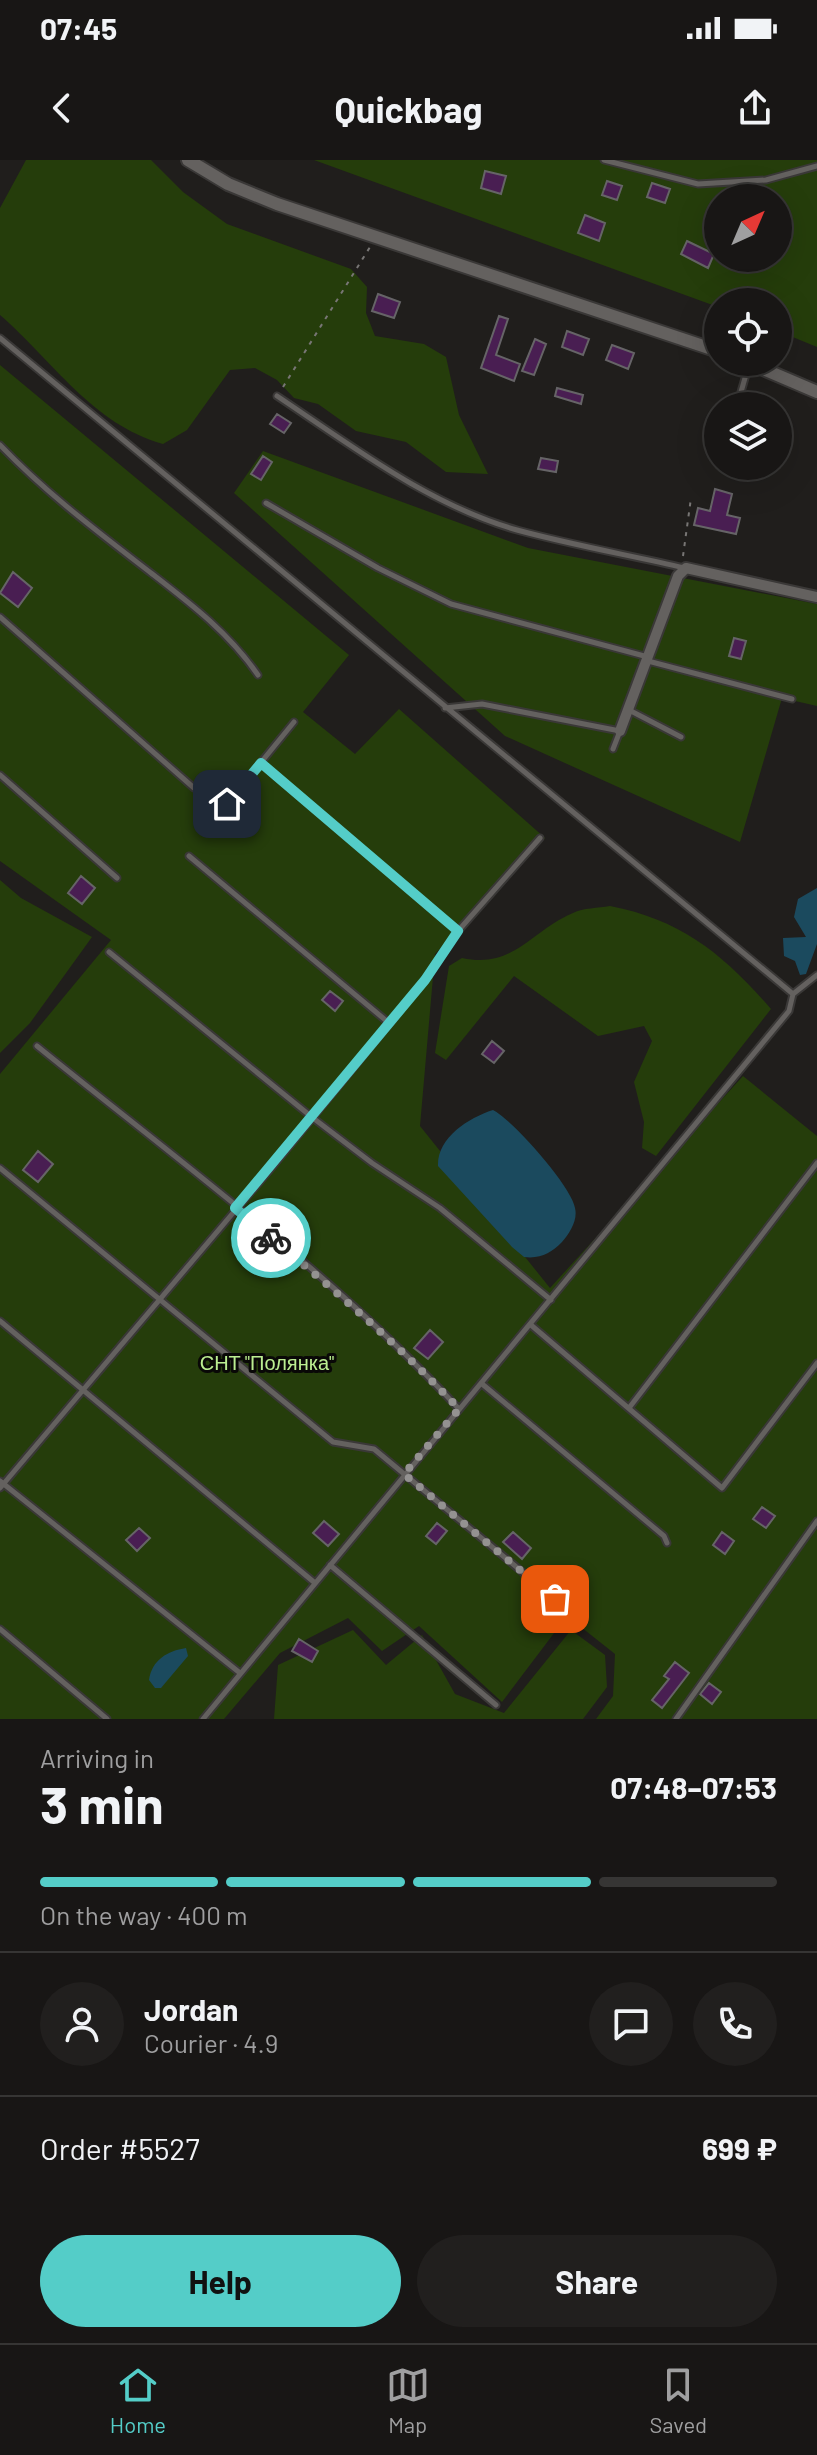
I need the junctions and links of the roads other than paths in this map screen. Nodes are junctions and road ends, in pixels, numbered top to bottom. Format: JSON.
{"nodes":[{"id":1,"x":188,"y":160,"type":"edge"},
{"id":2,"x":604,"y":160,"type":"edge"},
{"id":3,"x":817,"y":166,"type":"edge"},
{"id":4,"x":0,"y":338,"type":"edge"},
{"id":5,"x":704,"y":346,"type":"edge"},
{"id":6,"x":780,"y":376,"type":"edge"},
{"id":7,"x":817,"y":392,"type":"edge"},
{"id":8,"x":277,"y":396,"type":"road end"},
{"id":9,"x":0,"y":445,"type":"edge"},
{"id":10,"x":266,"y":503,"type":"dead end"},
{"id":11,"x":684,"y":567,"type":"junction"},
{"id":12,"x":817,"y":597,"type":"edge"},
{"id":13,"x":0,"y":617,"type":"edge"},
{"id":14,"x":648,"y":659,"type":"junction"},
{"id":15,"x":258,"y":675,"type":"dead end"},
{"id":16,"x":792,"y":699,"type":"dead end"},
{"id":17,"x":444,"y":709,"type":"junction"},
{"id":18,"x":628,"y":710,"type":"junction"},
{"id":19,"x":294,"y":722,"type":"dead end"},
{"id":20,"x":620,"y":731,"type":"junction"},
{"id":21,"x":681,"y":737,"type":"dead end"},
{"id":22,"x":613,"y":749,"type":"dead end"},
{"id":23,"x":261,"y":763,"type":"junction"},
{"id":24,"x":0,"y":775,"type":"edge"},
{"id":25,"x":194,"y":788,"type":"dead end"},
{"id":26,"x":227,"y":804,"type":"dead end"},
{"id":27,"x":540,"y":838,"type":"dead end"},
{"id":28,"x":189,"y":856,"type":"dead end"},
{"id":29,"x":117,"y":878,"type":"dead end"},
{"id":30,"x":458,"y":931,"type":"junction"},
{"id":31,"x":109,"y":952,"type":"dead end"},
{"id":32,"x":817,"y":975,"type":"edge"},
{"id":33,"x":793,"y":994,"type":"junction"},
{"id":34,"x":389,"y":1023,"type":"junction"},
{"id":35,"x":37,"y":1046,"type":"dead end"},
{"id":36,"x":313,"y":1118,"type":"junction"},
{"id":37,"x":817,"y":1163,"type":"edge"},
{"id":38,"x":0,"y":1168,"type":"edge"},
{"id":39,"x":235,"y":1208,"type":"junction"},
{"id":40,"x":159,"y":1299,"type":"junction"},
{"id":41,"x":551,"y":1300,"type":"junction"},
{"id":42,"x":0,"y":1321,"type":"edge"},
{"id":43,"x":531,"y":1325,"type":"junction"},
{"id":44,"x":817,"y":1363,"type":"edge"},
{"id":45,"x":481,"y":1383,"type":"junction"},
{"id":46,"x":84,"y":1387,"type":"junction"},
{"id":47,"x":629,"y":1408,"type":"junction"},
{"id":48,"x":459,"y":1409,"type":"junction"},
{"id":49,"x":404,"y":1474,"type":"junction"},
{"id":50,"x":1,"y":1484,"type":"edge"},
{"id":51,"x":817,"y":1521,"type":"edge"},
{"id":52,"x":667,"y":1543,"type":"dead end"},
{"id":53,"x":330,"y":1565,"type":"junction"},
{"id":54,"x":315,"y":1583,"type":"junction"},
{"id":55,"x":555,"y":1599,"type":"dead end"},
{"id":56,"x":0,"y":1629,"type":"edge"},
{"id":57,"x":240,"y":1673,"type":"junction"},
{"id":58,"x":496,"y":1705,"type":"dead end"},
{"id":59,"x":107,"y":1719,"type":"edge"},
{"id":60,"x":203,"y":1719,"type":"edge"},
{"id":61,"x":676,"y":1719,"type":"edge"}],
"edges":[{"from":1,"to":5,"type":"street"},
{"from":2,"to":3,"type":"lane"},
{"from":4,"to":17,"type":"lane"},
{"from":6,"to":7,"type":"street"},
{"from":8,"to":11,"type":"lane"},
{"from":9,"to":15,"type":"lane"},
{"from":10,"to":14,"type":"lane"},
{"from":11,"to":12,"type":"street"},
{"from":11,"to":14,"type":"street"},
{"from":13,"to":25,"type":"lane"},
{"from":14,"to":16,"type":"lane"},
{"from":14,"to":18,"type":"street"},
{"from":17,"to":20,"type":"lane"},
{"from":17,"to":33,"type":"lane"},
{"from":18,"to":20,"type":"street"},
{"from":18,"to":21,"type":"lane"},
{"from":19,"to":23,"type":"lane"},
{"from":20,"to":22,"type":"lane"},
{"from":23,"to":26,"type":"lane"},
{"from":23,"to":30,"type":"lane"},
{"from":24,"to":29,"type":"lane"},
{"from":27,"to":30,"type":"lane"},
{"from":28,"to":34,"type":"lane"},
{"from":30,"to":34,"type":"lane"},
{"from":31,"to":36,"type":"lane"},
{"from":32,"to":33,"type":"lane"},
{"from":33,"to":41,"type":"lane"},
{"from":34,"to":36,"type":"lane"},
{"from":35,"to":39,"type":"lane"},
{"from":36,"to":39,"type":"lane"},
{"from":36,"to":41,"type":"lane"},
{"from":37,"to":47,"type":"lane"},
{"from":38,"to":40,"type":"lane"},
{"from":39,"to":40,"type":"lane"},
{"from":39,"to":48,"type":"lane"},
{"from":40,"to":46,"type":"lane"},
{"from":40,"to":49,"type":"lane"},
{"from":41,"to":43,"type":"lane"},
{"from":42,"to":46,"type":"lane"},
{"from":43,"to":45,"type":"lane"},
{"from":43,"to":47,"type":"lane"},
{"from":44,"to":47,"type":"lane"},
{"from":45,"to":48,"type":"lane"},
{"from":45,"to":52,"type":"lane"},
{"from":46,"to":50,"type":"lane"},
{"from":46,"to":54,"type":"lane"},
{"from":48,"to":49,"type":"lane"},
{"from":49,"to":53,"type":"lane"},
{"from":49,"to":55,"type":"lane"},
{"from":50,"to":57,"type":"lane"},
{"from":51,"to":61,"type":"lane"},
{"from":53,"to":54,"type":"lane"},
{"from":53,"to":58,"type":"lane"},
{"from":54,"to":57,"type":"lane"},
{"from":56,"to":59,"type":"lane"},
{"from":57,"to":60,"type":"lane"}]}
